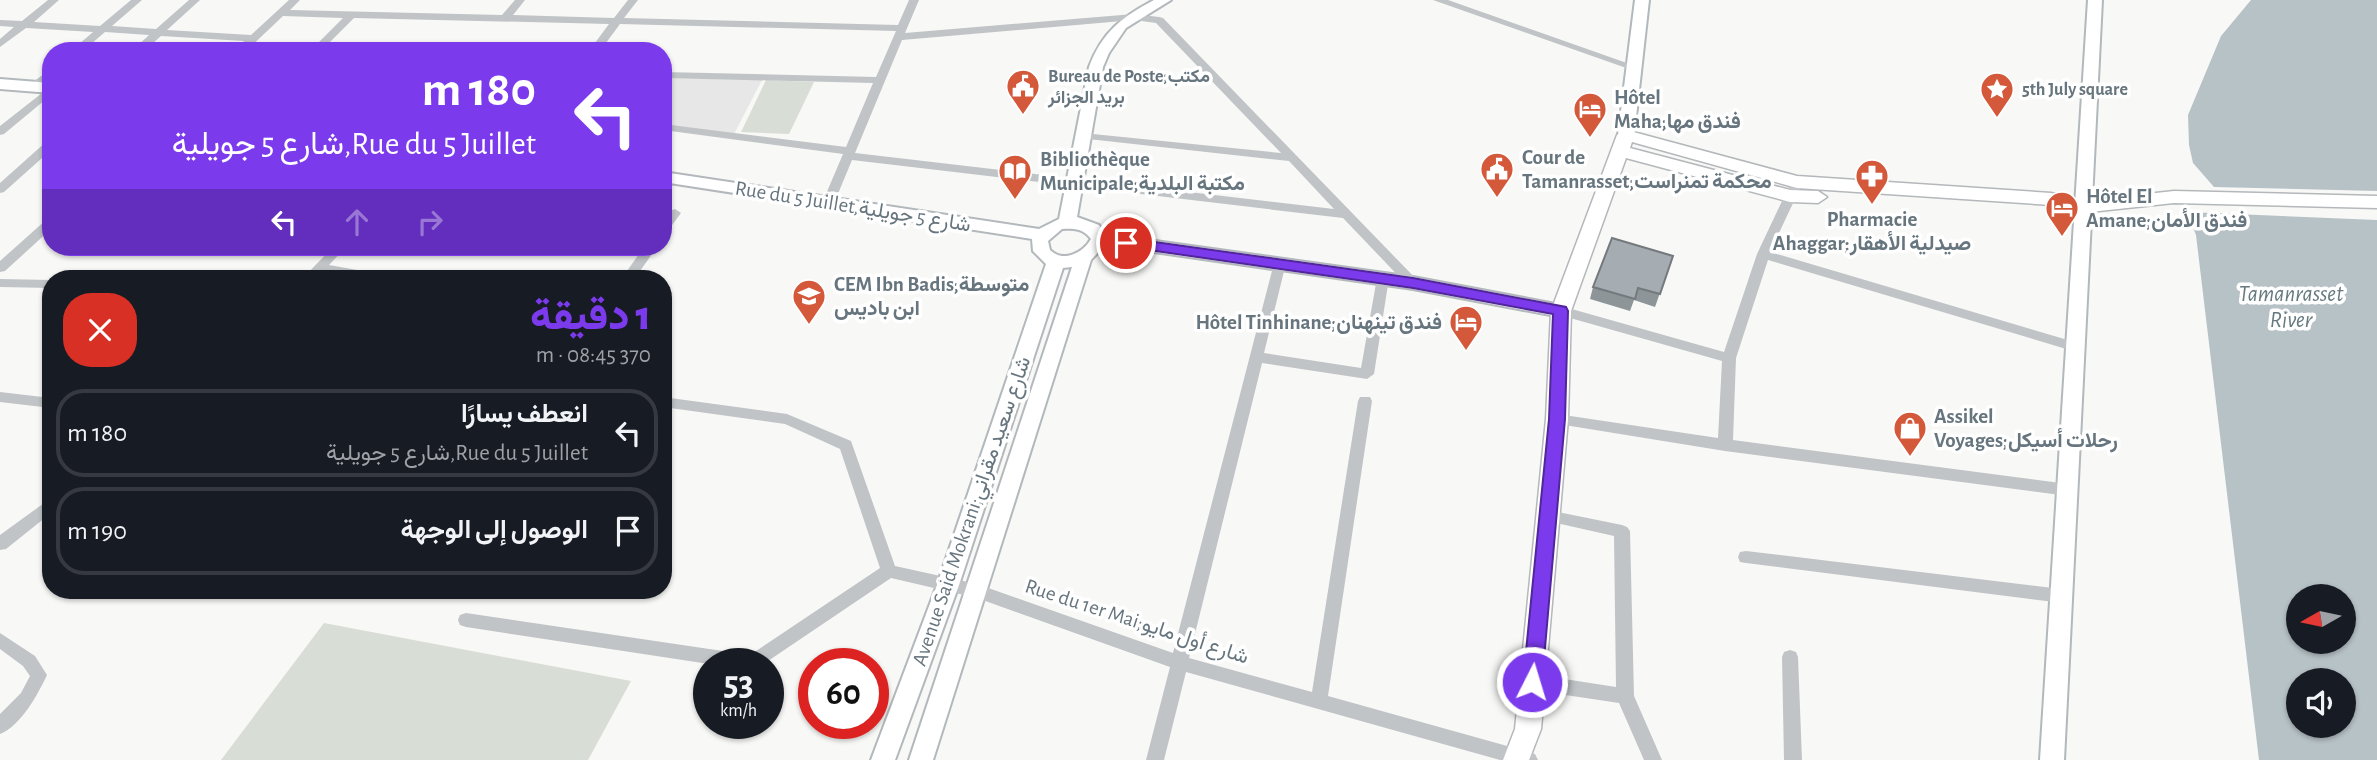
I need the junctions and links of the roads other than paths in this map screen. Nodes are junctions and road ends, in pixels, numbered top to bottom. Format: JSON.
{"nodes":[{"id":1,"x":54,"y":0,"type":"edge"},
{"id":2,"x":137,"y":0,"type":"edge"},
{"id":3,"x":195,"y":0,"type":"edge"},
{"id":4,"x":295,"y":0,"type":"edge"},
{"id":5,"x":520,"y":0,"type":"edge"},
{"id":6,"x":633,"y":0,"type":"edge"},
{"id":7,"x":914,"y":0,"type":"edge"},
{"id":8,"x":1164,"y":0,"type":"edge"},
{"id":9,"x":1438,"y":0,"type":"edge"},
{"id":10,"x":1642,"y":0,"type":"edge"},
{"id":11,"x":2095,"y":0,"type":"edge"},
{"id":12,"x":281,"y":13,"type":"junction"},
{"id":13,"x":350,"y":16,"type":"junction"},
{"id":14,"x":1134,"y":17,"type":"junction"},
{"id":15,"x":503,"y":20,"type":"junction"},
{"id":16,"x":0,"y":23,"type":"edge"},
{"id":17,"x":615,"y":23,"type":"junction"},
{"id":18,"x":24,"y":25,"type":"junction"},
{"id":19,"x":101,"y":30,"type":"junction"},
{"id":20,"x":159,"y":32,"type":"junction"},
{"id":21,"x":901,"y":33,"type":"junction"},
{"id":22,"x":254,"y":38,"type":"junction"},
{"id":23,"x":87,"y":42,"type":"edge"},
{"id":24,"x":147,"y":42,"type":"edge"},
{"id":25,"x":249,"y":42,"type":"edge"},
{"id":26,"x":324,"y":42,"type":"edge"},
{"id":27,"x":601,"y":42,"type":"edge"},
{"id":28,"x":0,"y":44,"type":"edge"},
{"id":29,"x":1636,"y":68,"type":"junction"},
{"id":30,"x":672,"y":75,"type":"edge"},
{"id":31,"x":42,"y":79,"type":"edge"},
{"id":32,"x":881,"y":80,"type":"junction"},
{"id":33,"x":0,"y":85,"type":"edge"},
{"id":34,"x":34,"y":86,"type":"junction"},
{"id":35,"x":42,"y":87,"type":"edge"},
{"id":36,"x":42,"y":96,"type":"edge"},
{"id":37,"x":672,"y":128,"type":"edge"},
{"id":38,"x":0,"y":132,"type":"edge"},
{"id":39,"x":1083,"y":136,"type":"junction"},
{"id":40,"x":1623,"y":143,"type":"junction"},
{"id":41,"x":42,"y":152,"type":"edge"},
{"id":42,"x":850,"y":153,"type":"junction"},
{"id":43,"x":1291,"y":158,"type":"junction"},
{"id":44,"x":672,"y":178,"type":"edge"},
{"id":45,"x":1074,"y":183,"type":"junction"},
{"id":46,"x":0,"y":189,"type":"edge"},
{"id":47,"x":1794,"y":189,"type":"junction"},
{"id":48,"x":829,"y":201,"type":"junction"},
{"id":49,"x":2377,"y":202,"type":"edge"},
{"id":50,"x":2082,"y":206,"type":"junction"},
{"id":51,"x":675,"y":213,"type":"dead end"},
{"id":52,"x":1345,"y":214,"type":"junction"},
{"id":53,"x":672,"y":217,"type":"edge"},
{"id":54,"x":1067,"y":223,"type":"junction"},
{"id":55,"x":42,"y":230,"type":"edge"},
{"id":56,"x":1042,"y":234,"type":"junction"},
{"id":57,"x":1100,"y":240,"type":"junction"},
{"id":58,"x":1763,"y":254,"type":"junction"},
{"id":59,"x":330,"y":256,"type":"edge"},
{"id":60,"x":1083,"y":260,"type":"junction"},
{"id":61,"x":1056,"y":261,"type":"junction"},
{"id":62,"x":1280,"y":262,"type":"junction"},
{"id":63,"x":0,"y":268,"type":"edge"},
{"id":64,"x":315,"y":270,"type":"edge"},
{"id":65,"x":1383,"y":278,"type":"junction"},
{"id":66,"x":0,"y":283,"type":"edge"},
{"id":67,"x":1413,"y":283,"type":"junction"},
{"id":68,"x":42,"y":284,"type":"edge"},
{"id":69,"x":1561,"y":311,"type":"junction"},
{"id":70,"x":2073,"y":346,"type":"junction"},
{"id":71,"x":1256,"y":357,"type":"junction"},
{"id":72,"x":1728,"y":358,"type":"junction"},
{"id":73,"x":0,"y":397,"type":"edge"},
{"id":74,"x":1365,"y":401,"type":"dead end"},
{"id":75,"x":42,"y":402,"type":"edge"},
{"id":76,"x":672,"y":403,"type":"edge"},
{"id":77,"x":1557,"y":419,"type":"junction"},
{"id":78,"x":1725,"y":445,"type":"junction"},
{"id":79,"x":2068,"y":490,"type":"junction"},
{"id":80,"x":42,"y":511,"type":"edge"},
{"id":81,"x":1548,"y":516,"type":"junction"},
{"id":82,"x":0,"y":544,"type":"edge"},
{"id":83,"x":1746,"y":557,"type":"dead end"},
{"id":84,"x":889,"y":571,"type":"junction"},
{"id":85,"x":948,"y":585,"type":"junction"},
{"id":86,"x":977,"y":591,"type":"junction"},
{"id":87,"x":2062,"y":596,"type":"junction"},
{"id":88,"x":466,"y":620,"type":"dead end"},
{"id":89,"x":0,"y":640,"type":"edge"},
{"id":90,"x":774,"y":648,"type":"edge"},
{"id":91,"x":693,"y":654,"type":"edge"},
{"id":92,"x":1790,"y":657,"type":"dead end"},
{"id":93,"x":1180,"y":663,"type":"junction"},
{"id":94,"x":1532,"y":682,"type":"junction"},
{"id":95,"x":1625,"y":696,"type":"junction"},
{"id":96,"x":1320,"y":700,"type":"junction"},
{"id":97,"x":0,"y":726,"type":"edge"},
{"id":98,"x":1521,"y":759,"type":"edge"},
{"id":99,"x":883,"y":760,"type":"edge"},
{"id":100,"x":921,"y":760,"type":"edge"},
{"id":101,"x":1155,"y":760,"type":"edge"},
{"id":102,"x":1653,"y":760,"type":"edge"},
{"id":103,"x":1793,"y":760,"type":"edge"},
{"id":104,"x":2052,"y":760,"type":"edge"}],
"edges":[{"from":1,"to":18,"type":"street"},
{"from":2,"to":19,"type":"street"},
{"from":3,"to":20,"type":"street"},
{"from":4,"to":12,"type":"street"},
{"from":5,"to":15,"type":"street"},
{"from":6,"to":17,"type":"street"},
{"from":7,"to":21,"type":"street"},
{"from":8,"to":14,"type":"street"},
{"from":9,"to":29,"type":"street"},
{"from":10,"to":29,"type":"street"},
{"from":11,"to":50,"type":"street"},
{"from":12,"to":13,"type":"street"},
{"from":12,"to":22,"type":"street"},
{"from":13,"to":15,"type":"street"},
{"from":13,"to":26,"type":"street"},
{"from":14,"to":21,"type":"street"},
{"from":14,"to":39,"type":"street"},
{"from":14,"to":43,"type":"street"},
{"from":15,"to":17,"type":"street"},
{"from":16,"to":18,"type":"street"},
{"from":17,"to":21,"type":"street"},
{"from":17,"to":27,"type":"street"},
{"from":18,"to":19,"type":"street"},
{"from":18,"to":28,"type":"street"},
{"from":19,"to":20,"type":"street"},
{"from":19,"to":23,"type":"street"},
{"from":20,"to":22,"type":"street"},
{"from":20,"to":24,"type":"street"},
{"from":21,"to":32,"type":"street"},
{"from":22,"to":25,"type":"street"},
{"from":29,"to":40,"type":"street"},
{"from":30,"to":32,"type":"street"},
{"from":31,"to":34,"type":"street"},
{"from":32,"to":42,"type":"street"},
{"from":33,"to":34,"type":"street"},
{"from":34,"to":35,"type":"street"},
{"from":36,"to":38,"type":"street"},
{"from":37,"to":42,"type":"street"},
{"from":39,"to":43,"type":"street"},
{"from":39,"to":45,"type":"street"},
{"from":40,"to":47,"type":"main road"},
{"from":40,"to":69,"type":"main road"},
{"from":41,"to":46,"type":"street"},
{"from":42,"to":45,"type":"street"},
{"from":42,"to":48,"type":"street"},
{"from":43,"to":52,"type":"street"},
{"from":44,"to":48,"type":"street","name":"Rue du 5 Juillet,شارع 5 جويلية"},
{"from":45,"to":52,"type":"street"},
{"from":45,"to":54,"type":"street"},
{"from":47,"to":50,"type":"main road"},
{"from":47,"to":58,"type":"street"},
{"from":48,"to":56,"type":"street","name":"Rue du 5 Juillet,شارع 5 جويلية"},
{"from":49,"to":50,"type":"main road"},
{"from":50,"to":70,"type":"street"},
{"from":51,"to":53,"type":"street"},
{"from":52,"to":67,"type":"street"},
{"from":54,"to":56,"type":"street"},
{"from":54,"to":57,"type":"street"},
{"from":55,"to":63,"type":"street"},
{"from":56,"to":61,"type":"street"},
{"from":57,"to":60,"type":"street"},
{"from":57,"to":62,"type":"street"},
{"from":58,"to":70,"type":"street"},
{"from":58,"to":72,"type":"street"},
{"from":59,"to":64,"type":"street"},
{"from":60,"to":61,"type":"street"},
{"from":60,"to":86,"type":"street","name":"Avenue Said Mokrani;شارع سعيد مقراني"},
{"from":61,"to":85,"type":"street","name":"Avenue Said Mokrani;شارع سعيد مقراني"},
{"from":62,"to":65,"type":"street"},
{"from":62,"to":71,"type":"street"},
{"from":65,"to":67,"type":"street"},
{"from":65,"to":71,"type":"street"},
{"from":66,"to":68,"type":"street"},
{"from":67,"to":69,"type":"street"},
{"from":69,"to":72,"type":"street"},
{"from":69,"to":77,"type":"main road"},
{"from":70,"to":79,"type":"street"},
{"from":71,"to":93,"type":"street"},
{"from":72,"to":78,"type":"street"},
{"from":73,"to":75,"type":"street"},
{"from":74,"to":96,"type":"street"},
{"from":76,"to":84,"type":"street"},
{"from":77,"to":78,"type":"street"},
{"from":77,"to":81,"type":"main road"},
{"from":78,"to":79,"type":"street"},
{"from":79,"to":87,"type":"street"},
{"from":80,"to":82,"type":"street"},
{"from":81,"to":94,"type":"main road"},
{"from":81,"to":95,"type":"street"},
{"from":83,"to":87,"type":"street"},
{"from":84,"to":85,"type":"street","name":"Rue du 1er Mai;شارع أول مايو"},
{"from":84,"to":90,"type":"street"},
{"from":85,"to":86,"type":"street","name":"Rue du 1er Mai;شارع أول مايو"},
{"from":85,"to":99,"type":"street","name":"Avenue Said Mokrani;شارع سعيد مقراني"},
{"from":86,"to":93,"type":"street","name":"Rue du 1er Mai;شارع أول مايو"},
{"from":86,"to":100,"type":"street","name":"Avenue Said Mokrani;شارع سعيد مقراني"},
{"from":87,"to":104,"type":"street"},
{"from":88,"to":91,"type":"street"},
{"from":89,"to":97,"type":"street"},
{"from":92,"to":103,"type":"street"},
{"from":93,"to":96,"type":"street","name":"Rue du 1er Mai;شارع أول مايو"},
{"from":93,"to":101,"type":"street"},
{"from":94,"to":95,"type":"street"},
{"from":94,"to":98,"type":"main road"},
{"from":95,"to":102,"type":"street"},
{"from":96,"to":98,"type":"street","name":"Rue du 1er Mai;شارع أول مايو"}]}
